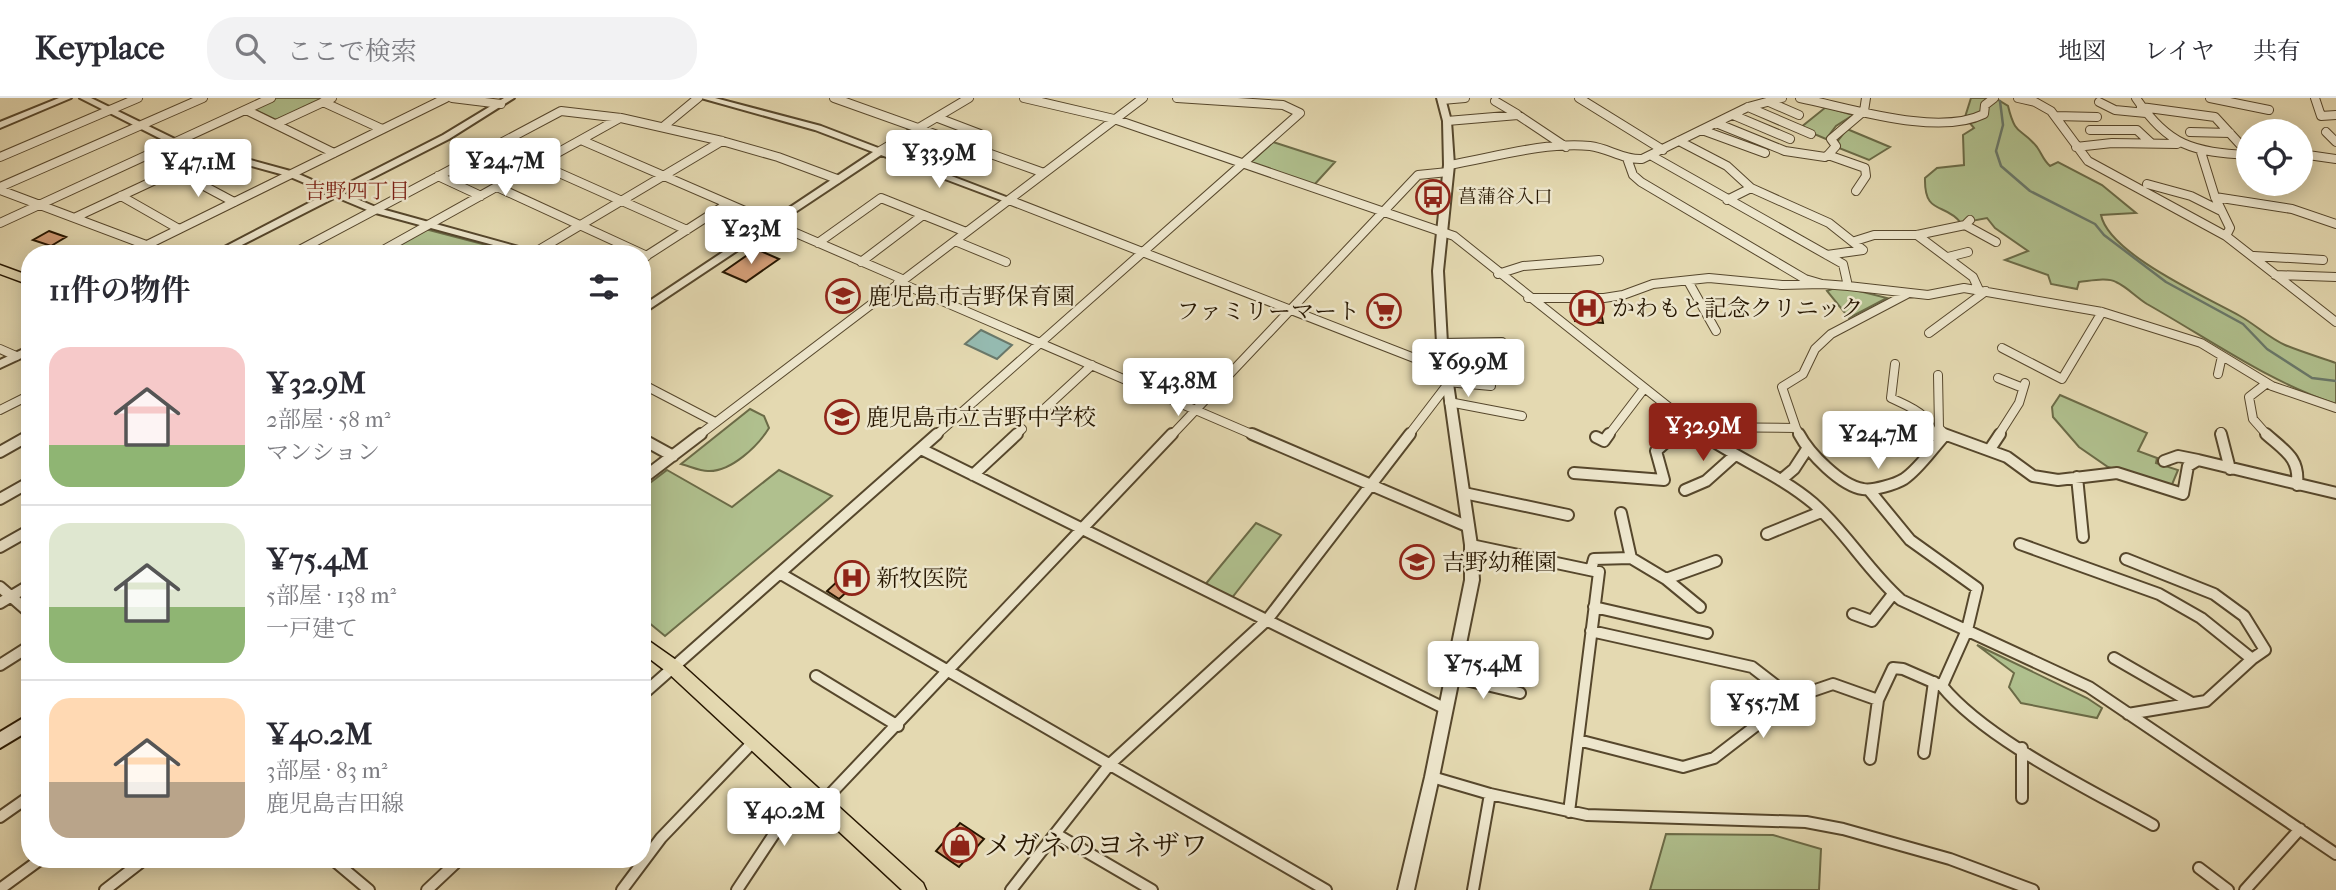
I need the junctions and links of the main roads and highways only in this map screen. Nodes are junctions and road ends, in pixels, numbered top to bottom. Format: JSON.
{"nodes":[{"id":1,"x":0,"y":258,"type":"edge"},
{"id":2,"x":21,"y":266,"type":"edge"},
{"id":3,"x":0,"y":269,"type":"edge"},
{"id":4,"x":21,"y":277,"type":"edge"},
{"id":5,"x":651,"y":650,"type":"edge"},
{"id":6,"x":21,"y":728,"type":"edge"},
{"id":7,"x":0,"y":741,"type":"edge"},
{"id":8,"x":916,"y":890,"type":"edge"}],
"edges":[{"from":1,"to":2,"type":"main road"},
{"from":3,"to":4,"type":"main road"},
{"from":5,"to":8,"type":"main road"},
{"from":6,"to":7,"type":"main road"}]}
